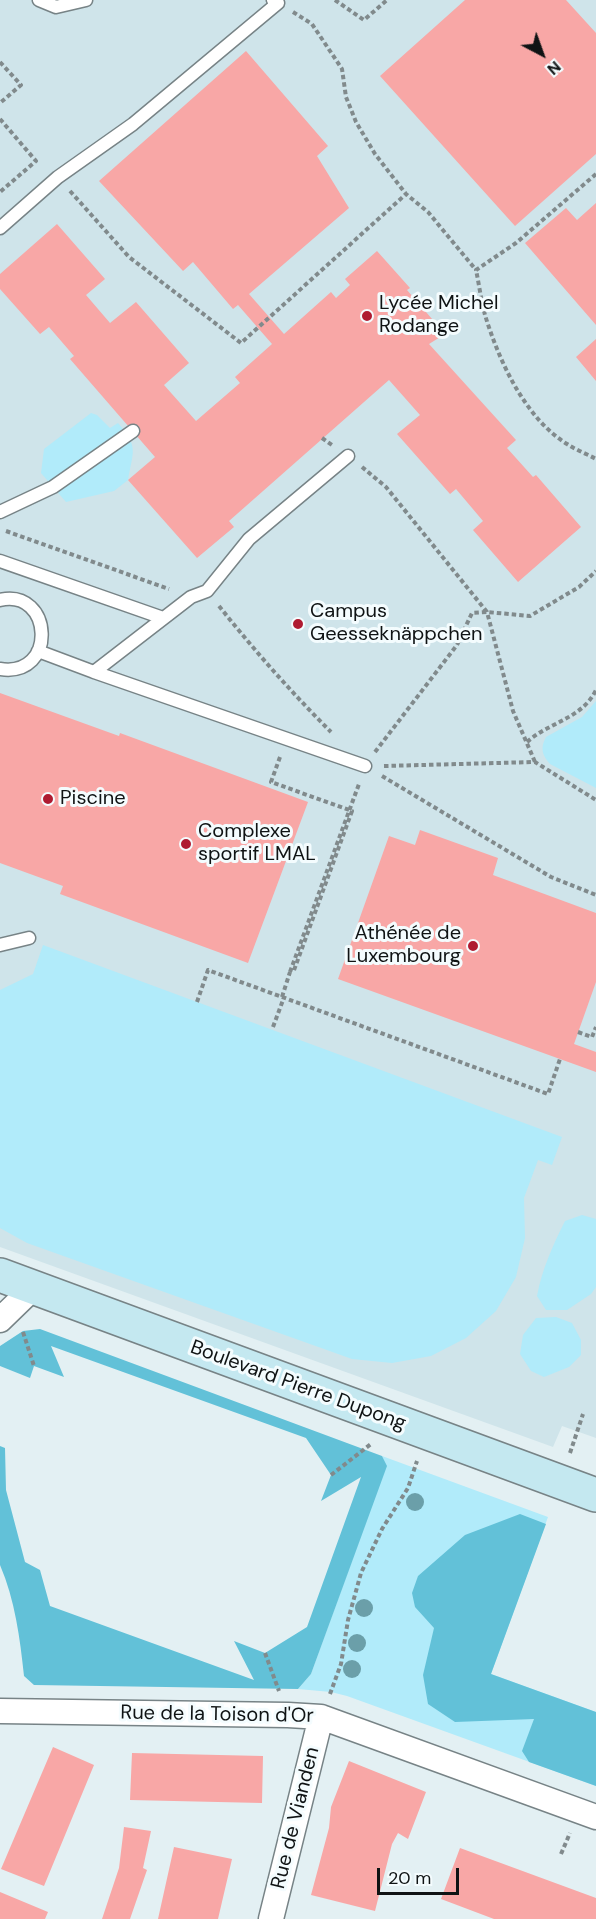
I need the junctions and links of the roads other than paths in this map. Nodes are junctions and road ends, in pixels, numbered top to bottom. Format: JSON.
{"nodes":[{"id":1,"x":39,"y":0,"type":"edge"},
{"id":2,"x":86,"y":0,"type":"edge"},
{"id":3,"x":276,"y":1,"type":"edge"},
{"id":4,"x":0,"y":228,"type":"edge"},
{"id":5,"x":133,"y":431,"type":"dead end"},
{"id":6,"x":348,"y":456,"type":"road end"},
{"id":7,"x":0,"y":513,"type":"edge"},
{"id":8,"x":0,"y":561,"type":"edge"},
{"id":9,"x":0,"y":600,"type":"edge"},
{"id":10,"x":163,"y":618,"type":"junction"},
{"id":11,"x":38,"y":651,"type":"junction"},
{"id":12,"x":0,"y":669,"type":"edge"},
{"id":13,"x":94,"y":672,"type":"junction"},
{"id":14,"x":365,"y":766,"type":"road end"},
{"id":15,"x":29,"y":938,"type":"dead end"},
{"id":16,"x":0,"y":945,"type":"edge"},
{"id":17,"x":0,"y":1275,"type":"edge"},
{"id":18,"x":33,"y":1288,"type":"junction"},
{"id":19,"x":0,"y":1320,"type":"edge"},
{"id":20,"x":596,"y":1495,"type":"edge"},
{"id":21,"x":0,"y":1711,"type":"edge"},
{"id":22,"x":321,"y":1717,"type":"junction"},
{"id":23,"x":596,"y":1817,"type":"edge"},
{"id":24,"x":272,"y":1919,"type":"edge"}],
"edges":[{"from":1,"to":2,"type":"lane"},
{"from":3,"to":4,"type":"lane"},
{"from":5,"to":7,"type":"lane"},
{"from":6,"to":10,"type":"lane"},
{"from":8,"to":10,"type":"lane"},
{"from":9,"to":11,"type":"lane"},
{"from":10,"to":13,"type":"lane"},
{"from":11,"to":12,"type":"lane"},
{"from":11,"to":13,"type":"lane"},
{"from":13,"to":14,"type":"lane"},
{"from":15,"to":16,"type":"lane"},
{"from":17,"to":18,"type":"street","name":"Boulevard Pierre Dupong"},
{"from":18,"to":19,"type":"street"},
{"from":18,"to":20,"type":"street","name":"Boulevard Pierre Dupong"},
{"from":21,"to":22,"type":"street","name":"Rue de la Toison d'Or"},
{"from":22,"to":23,"type":"street","name":"Rue de la Toison d'Or"},
{"from":22,"to":24,"type":"street","name":"Rue de Vianden"}]}
